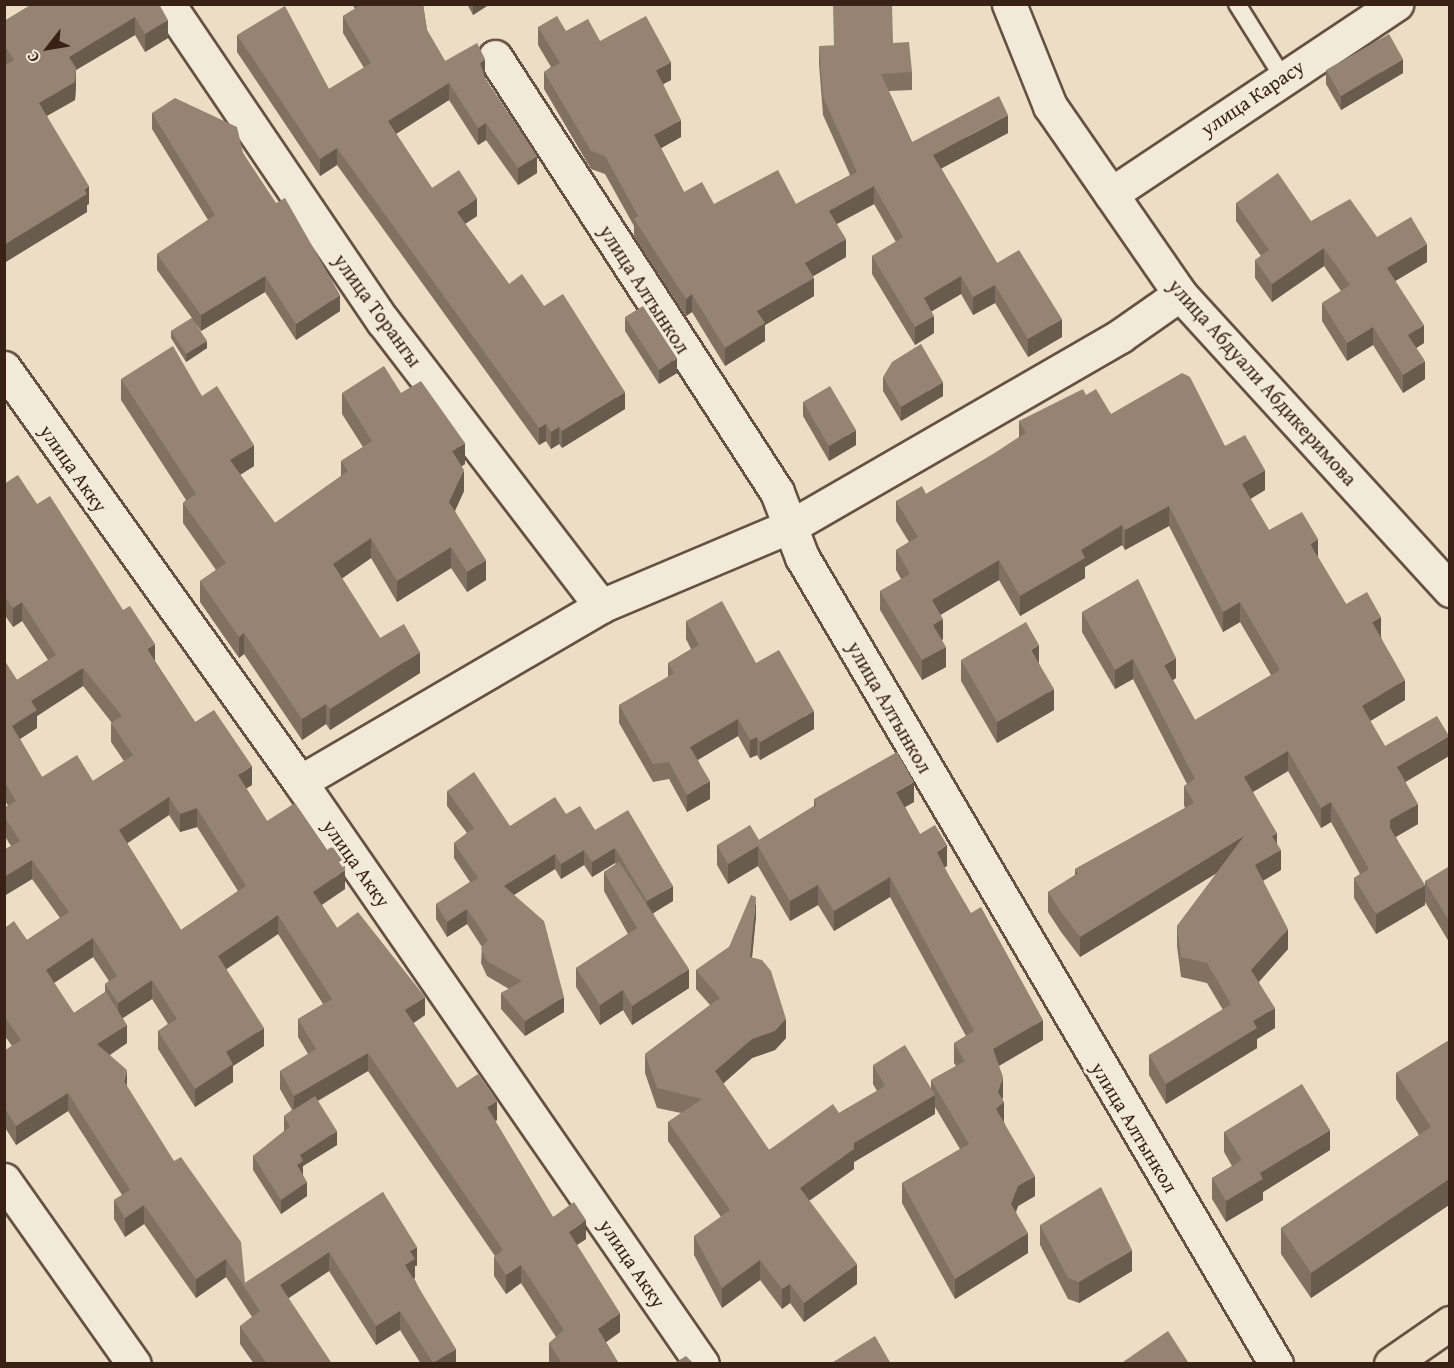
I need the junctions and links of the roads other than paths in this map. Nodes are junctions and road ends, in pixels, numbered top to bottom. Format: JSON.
{"nodes":[{"id":1,"x":168,"y":4,"type":"edge"},
{"id":2,"x":1010,"y":4,"type":"edge"},
{"id":3,"x":1237,"y":4,"type":"edge"},
{"id":4,"x":1396,"y":4,"type":"edge"},
{"id":5,"x":495,"y":57,"type":"dead end"},
{"id":6,"x":1281,"y":76,"type":"junction"},
{"id":7,"x":1111,"y":194,"type":"junction"},
{"id":8,"x":1180,"y":294,"type":"junction"},
{"id":9,"x":4,"y":368,"type":"edge"},
{"id":10,"x":793,"y":525,"type":"junction"},
{"id":11,"x":1449,"y":590,"type":"edge"},
{"id":12,"x":601,"y":606,"type":"junction"},
{"id":13,"x":300,"y":783,"type":"junction"},
{"id":14,"x":4,"y":1180,"type":"edge"},
{"id":15,"x":1449,"y":1323,"type":"edge"},
{"id":16,"x":134,"y":1364,"type":"edge"},
{"id":17,"x":702,"y":1364,"type":"edge"},
{"id":18,"x":1276,"y":1364,"type":"edge"},
{"id":19,"x":1391,"y":1364,"type":"edge"}],
"edges":[{"from":1,"to":12,"type":"street","name":"улица Торангы"},
{"from":2,"to":7,"type":"street","name":"улица Абдуали Абдикеримова"},
{"from":3,"to":6,"type":"lane"},
{"from":4,"to":6,"type":"street","name":"улица Карасу"},
{"from":5,"to":10,"type":"street","name":"улица Алтынкол"},
{"from":6,"to":7,"type":"street","name":"улица Карасу"},
{"from":7,"to":8,"type":"street","name":"улица Абдуали Абдикеримова"},
{"from":8,"to":10,"type":"street"},
{"from":8,"to":11,"type":"street","name":"улица Абдуали Абдикеримова"},
{"from":9,"to":13,"type":"street","name":"улица Акку"},
{"from":10,"to":12,"type":"street"},
{"from":10,"to":18,"type":"street","name":"улица Алтынкол"},
{"from":12,"to":13,"type":"street"},
{"from":13,"to":17,"type":"street","name":"улица Акку"},
{"from":14,"to":16,"type":"street"},
{"from":15,"to":19,"type":"main road"}]}
